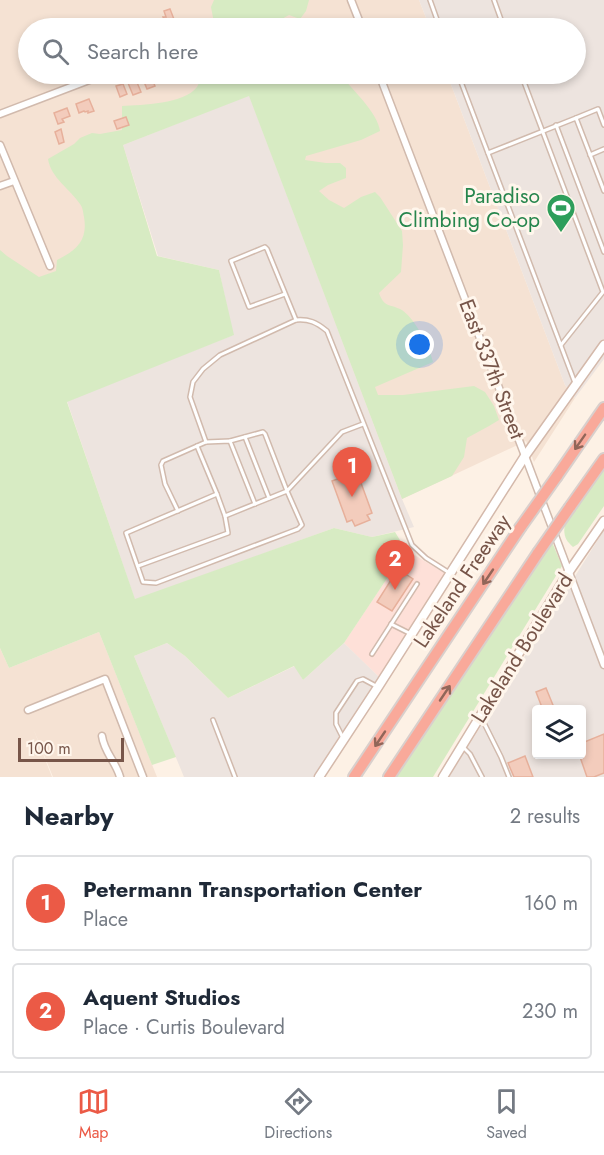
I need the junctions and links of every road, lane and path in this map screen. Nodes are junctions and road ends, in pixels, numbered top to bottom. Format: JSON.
{"nodes":[{"id":1,"x":351,"y":0,"type":"edge"},
{"id":2,"x":430,"y":0,"type":"edge"},
{"id":3,"x":494,"y":0,"type":"edge"},
{"id":4,"x":358,"y":18,"type":"edge"},
{"id":5,"x":436,"y":18,"type":"edge"},
{"id":6,"x":500,"y":18,"type":"edge"},
{"id":7,"x":79,"y":84,"type":"edge"},
{"id":8,"x":383,"y":84,"type":"edge"},
{"id":9,"x":462,"y":84,"type":"edge"},
{"id":10,"x":525,"y":84,"type":"edge"},
{"id":11,"x":0,"y":114,"type":"edge"},
{"id":12,"x":576,"y":118,"type":"junction"},
{"id":13,"x":604,"y":124,"type":"edge"},
{"id":14,"x":556,"y":125,"type":"junction"},
{"id":15,"x":543,"y":131,"type":"junction"},
{"id":16,"x":0,"y":145,"type":"edge"},
{"id":17,"x":604,"y":149,"type":"edge"},
{"id":18,"x":488,"y":153,"type":"junction"},
{"id":19,"x":590,"y":155,"type":"junction"},
{"id":20,"x":14,"y":181,"type":"junction"},
{"id":21,"x":0,"y":186,"type":"edge"},
{"id":22,"x":604,"y":191,"type":"edge"},
{"id":23,"x":604,"y":252,"type":"edge"},
{"id":24,"x":50,"y":266,"type":"dead end"},
{"id":25,"x":285,"y":294,"type":"junction"},
{"id":26,"x":296,"y":320,"type":"junction"},
{"id":27,"x":561,"y":345,"type":"junction"},
{"id":28,"x":604,"y":345,"type":"edge"},
{"id":29,"x":576,"y":385,"type":"junction"},
{"id":30,"x":604,"y":408,"type":"edge"},
{"id":31,"x":363,"y":424,"type":"junction"},
{"id":32,"x":245,"y":437,"type":"junction"},
{"id":33,"x":230,"y":441,"type":"junction"},
{"id":34,"x":206,"y":442,"type":"junction"},
{"id":35,"x":197,"y":446,"type":"junction"},
{"id":36,"x":525,"y":456,"type":"junction"},
{"id":37,"x":604,"y":459,"type":"edge"},
{"id":38,"x":287,"y":491,"type":"junction"},
{"id":39,"x":217,"y":494,"type":"junction"},
{"id":40,"x":269,"y":498,"type":"junction"},
{"id":41,"x":255,"y":504,"type":"junction"},
{"id":42,"x":178,"y":511,"type":"junction"},
{"id":43,"x":225,"y":516,"type":"junction"},
{"id":44,"x":604,"y":521,"type":"edge"},
{"id":45,"x":138,"y":566,"type":"junction"},
{"id":46,"x":450,"y":573,"type":"junction"},
{"id":47,"x":568,"y":573,"type":"junction"},
{"id":48,"x":417,"y":584,"type":"dead end"},
{"id":49,"x":391,"y":624,"type":"junction"},
{"id":50,"x":412,"y":634,"type":"junction"},
{"id":51,"x":372,"y":654,"type":"dead end"},
{"id":52,"x":604,"y":665,"type":"edge"},
{"id":53,"x":378,"y":687,"type":"junction"},
{"id":54,"x":28,"y":710,"type":"dead end"},
{"id":55,"x":480,"y":716,"type":"junction"},
{"id":56,"x":213,"y":720,"type":"dead end"},
{"id":57,"x":102,"y":736,"type":"dead end"},
{"id":58,"x":344,"y":739,"type":"junction"},
{"id":59,"x":462,"y":746,"type":"junction"},
{"id":60,"x":120,"y":777,"type":"edge"},
{"id":61,"x":143,"y":777,"type":"edge"},
{"id":62,"x":235,"y":777,"type":"edge"},
{"id":63,"x":320,"y":777,"type":"edge"},
{"id":64,"x":354,"y":777,"type":"edge"},
{"id":65,"x":389,"y":777,"type":"edge"},
{"id":66,"x":443,"y":777,"type":"edge"},
{"id":67,"x":482,"y":777,"type":"edge"},
{"id":68,"x":509,"y":777,"type":"edge"}],
"edges":[{"from":1,"to":4,"type":"street"},
{"from":2,"to":5,"type":"lane"},
{"from":3,"to":6,"type":"lane"},
{"from":7,"to":11,"type":"street"},
{"from":8,"to":36,"type":"street","name":"East 337th Street"},
{"from":9,"to":18,"type":"lane"},
{"from":10,"to":15,"type":"lane"},
{"from":12,"to":13,"type":"lane"},
{"from":12,"to":14,"type":"lane"},
{"from":12,"to":19,"type":"lane"},
{"from":14,"to":15,"type":"lane"},
{"from":14,"to":23,"type":"lane"},
{"from":15,"to":18,"type":"lane"},
{"from":15,"to":27,"type":"lane"},
{"from":16,"to":20,"type":"street"},
{"from":17,"to":19,"type":"lane"},
{"from":18,"to":27,"type":"lane"},
{"from":19,"to":22,"type":"lane"},
{"from":20,"to":21,"type":"street"},
{"from":20,"to":24,"type":"street"},
{"from":25,"to":25,"type":"lane"},
{"from":25,"to":26,"type":"lane"},
{"from":26,"to":31,"type":"lane"},
{"from":26,"to":34,"type":"lane"},
{"from":27,"to":29,"type":"lane"},
{"from":28,"to":29,"type":"street"},
{"from":29,"to":36,"type":"street"},
{"from":30,"to":64,"type":"highway","name":"Lakeland Freeway","one_way":true,"bridge":true},
{"from":31,"to":38,"type":"lane"},
{"from":31,"to":46,"type":"lane"},
{"from":32,"to":33,"type":"lane"},
{"from":32,"to":38,"type":"lane"},
{"from":32,"to":40,"type":"lane"},
{"from":33,"to":34,"type":"lane"},
{"from":33,"to":41,"type":"lane"},
{"from":34,"to":35,"type":"lane"},
{"from":35,"to":39,"type":"lane"},
{"from":35,"to":42,"type":"lane"},
{"from":36,"to":46,"type":"street"},
{"from":36,"to":47,"type":"street","name":"East 337th Street"},
{"from":65,"to":37,"type":"highway","one_way":true,"bridge":true},
{"from":38,"to":40,"type":"lane"},
{"from":38,"to":45,"type":"lane"},
{"from":39,"to":42,"type":"lane"},
{"from":39,"to":43,"type":"lane"},
{"from":40,"to":41,"type":"lane"},
{"from":41,"to":43,"type":"lane"},
{"from":42,"to":45,"type":"lane"},
{"from":43,"to":45,"type":"lane"},
{"from":44,"to":47,"type":"street","name":"Lakeland Boulevard"},
{"from":46,"to":50,"type":"street"},
{"from":47,"to":52,"type":"street","name":"East 337th Street"},
{"from":47,"to":55,"type":"street","name":"Lakeland Boulevard"},
{"from":48,"to":49,"type":"lane"},
{"from":49,"to":50,"type":"lane"},
{"from":49,"to":51,"type":"lane"},
{"from":50,"to":53,"type":"street"},
{"from":53,"to":58,"type":"street"},
{"from":53,"to":58,"type":"lane"},
{"from":54,"to":61,"type":"street"},
{"from":55,"to":59,"type":"street","name":"Lakeland Boulevard"},
{"from":55,"to":68,"type":"lane"},
{"from":56,"to":62,"type":"lane"},
{"from":57,"to":60,"type":"street"},
{"from":58,"to":63,"type":"street"},
{"from":59,"to":66,"type":"street","name":"Lakeland Boulevard"},
{"from":59,"to":67,"type":"lane"}]}
